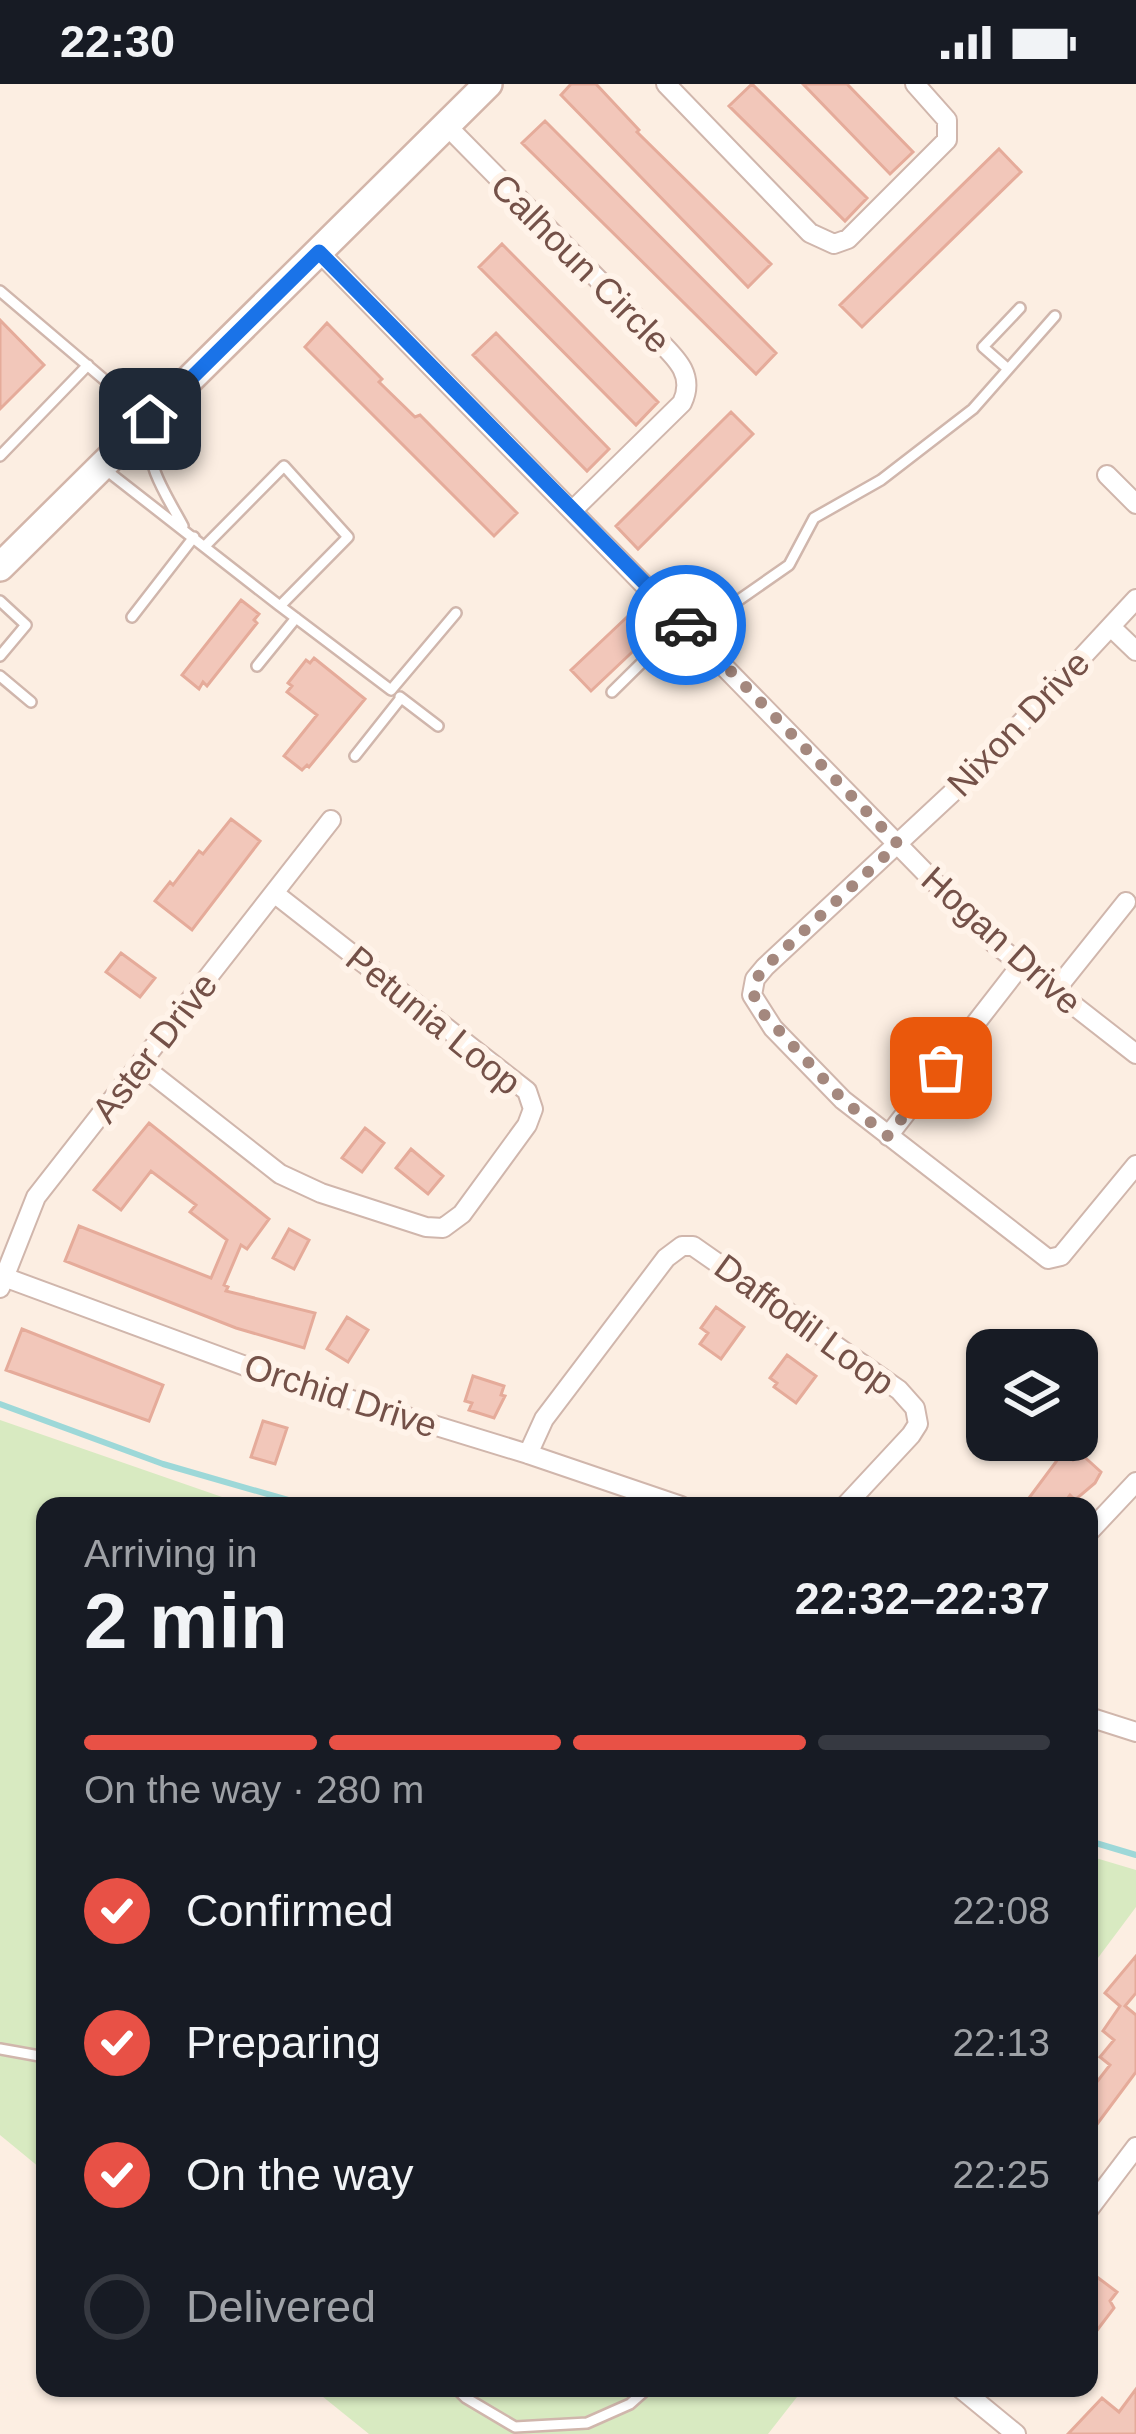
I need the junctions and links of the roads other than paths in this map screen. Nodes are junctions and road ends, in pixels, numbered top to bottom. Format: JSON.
{"nodes":[{"id":1,"x":488,"y":84,"type":"edge"},
{"id":2,"x":666,"y":84,"type":"edge"},
{"id":3,"x":915,"y":84,"type":"edge"},
{"id":4,"x":446,"y":125,"type":"junction"},
{"id":5,"x":319,"y":252,"type":"junction"},
{"id":6,"x":0,"y":291,"type":"edge"},
{"id":7,"x":1020,"y":308,"type":"dead end"},
{"id":8,"x":1055,"y":316,"type":"dead end"},
{"id":9,"x":88,"y":365,"type":"junction"},
{"id":10,"x":1008,"y":369,"type":"junction"},
{"id":11,"x":150,"y":419,"type":"junction"},
{"id":12,"x":0,"y":456,"type":"edge"},
{"id":13,"x":102,"y":466,"type":"junction"},
{"id":14,"x":1107,"y":475,"type":"dead end"},
{"id":15,"x":1136,"y":504,"type":"edge"},
{"id":16,"x":574,"y":509,"type":"junction"},
{"id":17,"x":190,"y":534,"type":"junction"},
{"id":18,"x":206,"y":546,"type":"junction"},
{"id":19,"x":5,"y":554,"type":"edge"},
{"id":20,"x":1136,"y":599,"type":"edge"},
{"id":21,"x":0,"y":601,"type":"edge"},
{"id":22,"x":280,"y":606,"type":"junction"},
{"id":23,"x":456,"y":613,"type":"dead end"},
{"id":24,"x":132,"y":617,"type":"dead end"},
{"id":25,"x":296,"y":617,"type":"junction"},
{"id":26,"x":1111,"y":626,"type":"junction"},
{"id":27,"x":688,"y":627,"type":"junction"},
{"id":28,"x":1136,"y":651,"type":"edge"},
{"id":29,"x":0,"y":656,"type":"edge"},
{"id":30,"x":257,"y":666,"type":"dead end"},
{"id":31,"x":0,"y":676,"type":"edge"},
{"id":32,"x":391,"y":690,"type":"junction"},
{"id":33,"x":612,"y":692,"type":"dead end"},
{"id":34,"x":401,"y":698,"type":"junction"},
{"id":35,"x":32,"y":702,"type":"dead end"},
{"id":36,"x":438,"y":726,"type":"dead end"},
{"id":37,"x":356,"y":756,"type":"dead end"},
{"id":38,"x":331,"y":820,"type":"dead end"},
{"id":39,"x":898,"y":844,"type":"junction"},
{"id":40,"x":274,"y":893,"type":"junction"},
{"id":41,"x":1126,"y":902,"type":"dead end"},
{"id":42,"x":1021,"y":965,"type":"junction"},
{"id":43,"x":1054,"y":992,"type":"junction"},
{"id":44,"x":1136,"y":1054,"type":"edge"},
{"id":45,"x":141,"y":1065,"type":"junction"},
{"id":46,"x":888,"y":1136,"type":"junction"},
{"id":47,"x":1136,"y":1165,"type":"edge"},
{"id":48,"x":2,"y":1282,"type":"edge"},
{"id":49,"x":528,"y":1454,"type":"junction"},
{"id":50,"x":1136,"y":1482,"type":"edge"},
{"id":51,"x":654,"y":1497,"type":"edge"},
{"id":52,"x":853,"y":1497,"type":"edge"},
{"id":53,"x":1098,"y":1522,"type":"edge"},
{"id":54,"x":1098,"y":1721,"type":"edge"},
{"id":55,"x":1136,"y":1732,"type":"edge"},
{"id":56,"x":0,"y":2049,"type":"edge"},
{"id":57,"x":36,"y":2055,"type":"edge"},
{"id":58,"x":1136,"y":2147,"type":"edge"},
{"id":59,"x":1098,"y":2197,"type":"edge"},
{"id":60,"x":470,"y":2397,"type":"edge"},
{"id":61,"x":638,"y":2397,"type":"edge"},
{"id":62,"x":971,"y":2397,"type":"edge"},
{"id":63,"x":1016,"y":2434,"type":"edge"}],
"edges":[{"from":1,"to":4,"type":"main road"},
{"from":2,"to":3,"type":"street"},
{"from":4,"to":5,"type":"main road"},
{"from":4,"to":16,"type":"street","name":"Calhoun Circle"},
{"from":5,"to":11,"type":"main road"},
{"from":5,"to":16,"type":"street"},
{"from":6,"to":9,"type":"lane"},
{"from":7,"to":10,"type":"lane"},
{"from":8,"to":10,"type":"lane"},
{"from":9,"to":11,"type":"lane"},
{"from":9,"to":12,"type":"lane"},
{"from":10,"to":27,"type":"lane"},
{"from":11,"to":13,"type":"main road"},
{"from":11,"to":17,"type":"lane"},
{"from":13,"to":17,"type":"lane"},
{"from":13,"to":19,"type":"main road"},
{"from":14,"to":15,"type":"street"},
{"from":16,"to":27,"type":"street","name":"Hogan Drive"},
{"from":17,"to":18,"type":"lane"},
{"from":17,"to":24,"type":"lane"},
{"from":18,"to":22,"type":"lane"},
{"from":18,"to":22,"type":"lane"},
{"from":20,"to":26,"type":"street","name":"Nixon Drive"},
{"from":21,"to":29,"type":"lane"},
{"from":22,"to":25,"type":"lane"},
{"from":23,"to":32,"type":"lane"},
{"from":25,"to":30,"type":"lane"},
{"from":25,"to":32,"type":"lane"},
{"from":26,"to":28,"type":"street"},
{"from":26,"to":39,"type":"street","name":"Nixon Drive"},
{"from":27,"to":33,"type":"lane"},
{"from":27,"to":39,"type":"street","name":"Hogan Drive"},
{"from":31,"to":35,"type":"lane"},
{"from":32,"to":34,"type":"lane"},
{"from":34,"to":36,"type":"lane"},
{"from":34,"to":37,"type":"lane"},
{"from":38,"to":40,"type":"street","name":"Aster Drive"},
{"from":39,"to":42,"type":"street","name":"Hogan Drive"},
{"from":39,"to":46,"type":"street","name":"Nixon Drive"},
{"from":40,"to":45,"type":"street","name":"Aster Drive"},
{"from":40,"to":45,"type":"street","name":"Petunia Loop"},
{"from":41,"to":43,"type":"street"},
{"from":42,"to":43,"type":"street","name":"Hogan Drive"},
{"from":42,"to":46,"type":"street"},
{"from":43,"to":44,"type":"street","name":"Hogan Drive"},
{"from":45,"to":48,"type":"street","name":"Aster Drive"},
{"from":46,"to":47,"type":"street"},
{"from":48,"to":49,"type":"street","name":"Orchid Drive"},
{"from":49,"to":51,"type":"street","name":"Orchid Drive"},
{"from":49,"to":52,"type":"street","name":"Daffodil Loop"},
{"from":50,"to":53,"type":"street"},
{"from":54,"to":55,"type":"street"},
{"from":56,"to":57,"type":"lane"},
{"from":58,"to":59,"type":"street"},
{"from":60,"to":61,"type":"lane"},
{"from":62,"to":63,"type":"street"}]}
